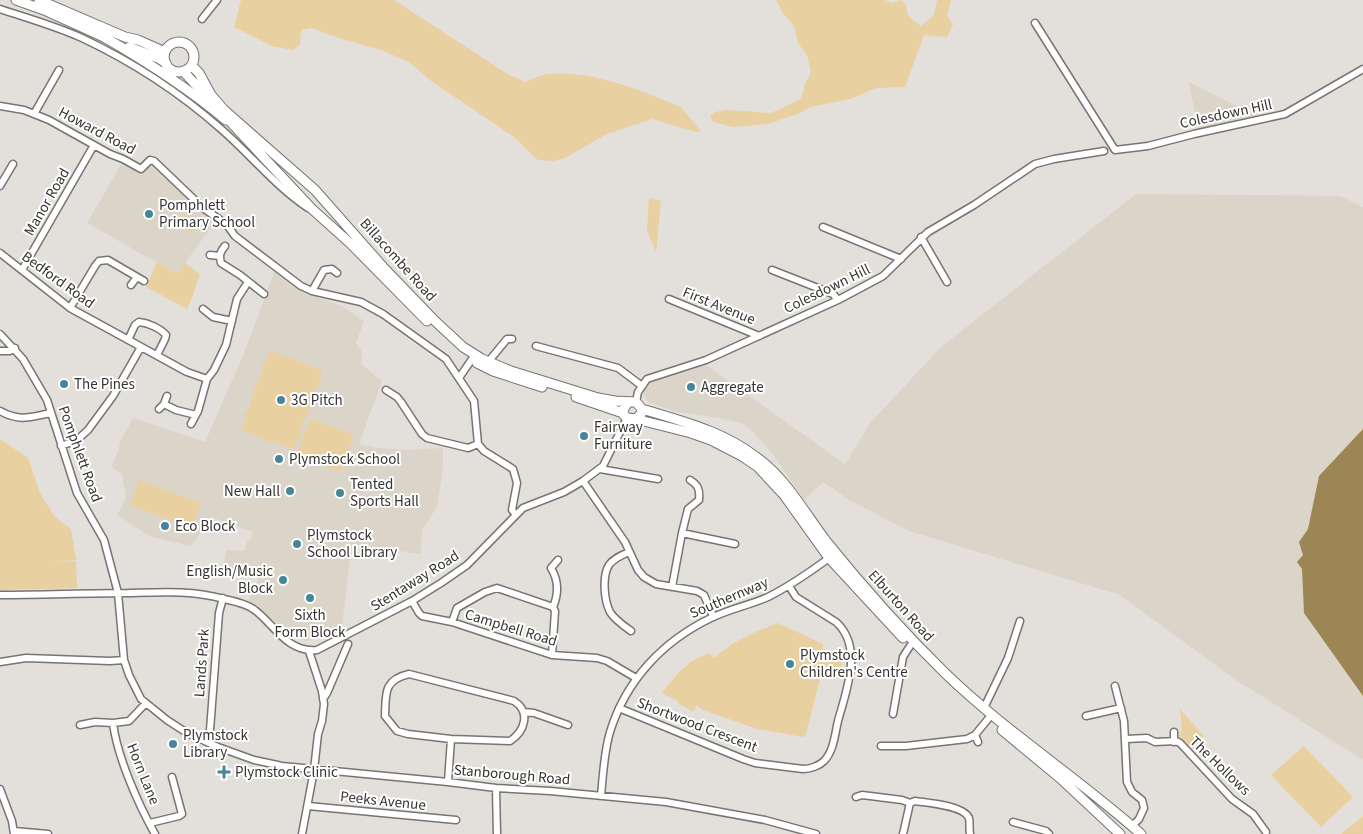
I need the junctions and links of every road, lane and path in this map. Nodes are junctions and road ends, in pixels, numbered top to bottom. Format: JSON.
{"nodes":[{"id":1,"x":16,"y":0,"type":"edge"},
{"id":2,"x":39,"y":0,"type":"edge"},
{"id":3,"x":217,"y":0,"type":"edge"},
{"id":4,"x":0,"y":8,"type":"edge"},
{"id":5,"x":202,"y":19,"type":"dead end"},
{"id":6,"x":1035,"y":23,"type":"dead end"},
{"id":7,"x":102,"y":36,"type":"junction"},
{"id":8,"x":166,"y":50,"type":"junction"},
{"id":9,"x":166,"y":63,"type":"junction"},
{"id":10,"x":192,"y":66,"type":"junction"},
{"id":11,"x":1363,"y":69,"type":"edge"},
{"id":12,"x":59,"y":70,"type":"dead end"},
{"id":13,"x":183,"y":71,"type":"junction"},
{"id":14,"x":0,"y":102,"type":"edge"},
{"id":15,"x":3,"y":106,"type":"edge"},
{"id":16,"x":34,"y":114,"type":"junction"},
{"id":17,"x":237,"y":129,"type":"junction"},
{"id":18,"x":94,"y":146,"type":"junction"},
{"id":19,"x":1104,"y":151,"type":"dead end"},
{"id":20,"x":13,"y":164,"type":"dead end"},
{"id":21,"x":286,"y":164,"type":"junction"},
{"id":22,"x":0,"y":186,"type":"edge"},
{"id":23,"x":315,"y":190,"type":"junction"},
{"id":24,"x":298,"y":198,"type":"junction"},
{"id":25,"x":326,"y":222,"type":"junction"},
{"id":26,"x":823,"y":227,"type":"dead end"},
{"id":27,"x":921,"y":237,"type":"junction"},
{"id":28,"x":225,"y":246,"type":"dead end"},
{"id":29,"x":0,"y":253,"type":"edge"},
{"id":30,"x":210,"y":255,"type":"dead end"},
{"id":31,"x":220,"y":256,"type":"junction"},
{"id":32,"x":901,"y":259,"type":"junction"},
{"id":33,"x":22,"y":270,"type":"junction"},
{"id":34,"x":772,"y":270,"type":"dead end"},
{"id":35,"x":337,"y":272,"type":"dead end"},
{"id":36,"x":137,"y":276,"type":"junction"},
{"id":37,"x":144,"y":281,"type":"dead end"},
{"id":38,"x":248,"y":282,"type":"junction"},
{"id":39,"x":947,"y":282,"type":"dead end"},
{"id":40,"x":132,"y":285,"type":"dead end"},
{"id":41,"x":312,"y":291,"type":"junction"},
{"id":42,"x":264,"y":294,"type":"dead end"},
{"id":43,"x":669,"y":299,"type":"dead end"},
{"id":44,"x":838,"y":300,"type":"junction"},
{"id":45,"x":70,"y":308,"type":"junction"},
{"id":46,"x":203,"y":309,"type":"dead end"},
{"id":47,"x":214,"y":317,"type":"junction"},
{"id":48,"x":232,"y":321,"type":"junction"},
{"id":49,"x":209,"y":325,"type":"dead end"},
{"id":50,"x":0,"y":334,"type":"edge"},
{"id":51,"x":759,"y":336,"type":"junction"},
{"id":52,"x":128,"y":340,"type":"junction"},
{"id":53,"x":512,"y":340,"type":"dead end"},
{"id":54,"x":536,"y":346,"type":"dead end"},
{"id":55,"x":141,"y":347,"type":"junction"},
{"id":56,"x":15,"y":348,"type":"junction"},
{"id":57,"x":0,"y":351,"type":"edge"},
{"id":58,"x":157,"y":355,"type":"junction"},
{"id":59,"x":472,"y":359,"type":"junction"},
{"id":60,"x":488,"y":362,"type":"junction"},
{"id":61,"x":459,"y":378,"type":"junction"},
{"id":62,"x":207,"y":379,"type":"junction"},
{"id":63,"x":642,"y":386,"type":"junction"},
{"id":64,"x":386,"y":390,"type":"dead end"},
{"id":65,"x":167,"y":396,"type":"dead end"},
{"id":66,"x":635,"y":404,"type":"junction"},
{"id":67,"x":0,"y":411,"type":"edge"},
{"id":68,"x":51,"y":413,"type":"junction"},
{"id":69,"x":196,"y":415,"type":"junction"},
{"id":70,"x":629,"y":417,"type":"junction"},
{"id":71,"x":191,"y":424,"type":"dead end"},
{"id":72,"x":478,"y":444,"type":"junction"},
{"id":73,"x":61,"y":446,"type":"junction"},
{"id":74,"x":600,"y":469,"type":"junction"},
{"id":75,"x":658,"y":479,"type":"dead end"},
{"id":76,"x":690,"y":480,"type":"dead end"},
{"id":77,"x":583,"y":481,"type":"junction"},
{"id":78,"x":516,"y":514,"type":"junction"},
{"id":79,"x":682,"y":533,"type":"junction"},
{"id":80,"x":827,"y":542,"type":"junction"},
{"id":81,"x":735,"y":544,"type":"dead end"},
{"id":82,"x":629,"y":552,"type":"junction"},
{"id":83,"x":830,"y":558,"type":"junction"},
{"id":84,"x":558,"y":560,"type":"dead end"},
{"id":85,"x":788,"y":586,"type":"junction"},
{"id":86,"x":672,"y":587,"type":"junction"},
{"id":87,"x":118,"y":593,"type":"junction"},
{"id":88,"x":0,"y":595,"type":"edge"},
{"id":89,"x":223,"y":598,"type":"junction"},
{"id":90,"x":412,"y":601,"type":"junction"},
{"id":91,"x":553,"y":607,"type":"junction"},
{"id":92,"x":713,"y":616,"type":"junction"},
{"id":93,"x":1020,"y":621,"type":"dead end"},
{"id":94,"x":452,"y":622,"type":"junction"},
{"id":95,"x":631,"y":631,"type":"dead end"},
{"id":96,"x":348,"y":644,"type":"dead end"},
{"id":97,"x":910,"y":646,"type":"junction"},
{"id":98,"x":309,"y":651,"type":"junction"},
{"id":99,"x":552,"y":655,"type":"junction"},
{"id":100,"x":124,"y":660,"type":"junction"},
{"id":101,"x":0,"y":662,"type":"edge"},
{"id":102,"x":636,"y":678,"type":"junction"},
{"id":103,"x":1115,"y":686,"type":"dead end"},
{"id":104,"x":323,"y":699,"type":"junction"},
{"id":105,"x":146,"y":703,"type":"junction"},
{"id":106,"x":619,"y":708,"type":"junction"},
{"id":107,"x":984,"y":708,"type":"junction"},
{"id":108,"x":1121,"y":708,"type":"junction"},
{"id":109,"x":524,"y":712,"type":"junction"},
{"id":110,"x":893,"y":714,"type":"dead end"},
{"id":111,"x":1086,"y":716,"type":"dead end"},
{"id":112,"x":988,"y":719,"type":"junction"},
{"id":113,"x":113,"y":723,"type":"junction"},
{"id":114,"x":80,"y":725,"type":"dead end"},
{"id":115,"x":568,"y":725,"type":"dead end"},
{"id":116,"x":210,"y":730,"type":"dead end"},
{"id":117,"x":1174,"y":732,"type":"dead end"},
{"id":118,"x":975,"y":735,"type":"junction"},
{"id":119,"x":451,"y":739,"type":"junction"},
{"id":120,"x":1126,"y":739,"type":"junction"},
{"id":121,"x":978,"y":742,"type":"dead end"},
{"id":122,"x":1174,"y":742,"type":"junction"},
{"id":123,"x":885,"y":743,"type":"dead end"},
{"id":124,"x":314,"y":770,"type":"junction"},
{"id":125,"x":172,"y":777,"type":"dead end"},
{"id":126,"x":448,"y":782,"type":"junction"},
{"id":127,"x":496,"y":788,"type":"junction"},
{"id":128,"x":0,"y":789,"type":"edge"},
{"id":129,"x":600,"y":796,"type":"junction"},
{"id":130,"x":856,"y":797,"type":"dead end"},
{"id":131,"x":910,"y":803,"type":"junction"},
{"id":132,"x":308,"y":806,"type":"junction"},
{"id":133,"x":1108,"y":807,"type":"junction"},
{"id":134,"x":456,"y":820,"type":"dead end"},
{"id":135,"x":1013,"y":822,"type":"dead end"},
{"id":136,"x":150,"y":823,"type":"junction"},
{"id":137,"x":1132,"y":830,"type":"edge"},
{"id":138,"x":1275,"y":830,"type":"dead end"},
{"id":139,"x":14,"y":832,"type":"edge"},
{"id":140,"x":1119,"y":833,"type":"edge"},
{"id":141,"x":1266,"y":833,"type":"edge"},
{"id":142,"x":48,"y":834,"type":"edge"},
{"id":143,"x":155,"y":834,"type":"edge"},
{"id":144,"x":302,"y":834,"type":"edge"},
{"id":145,"x":497,"y":834,"type":"edge"},
{"id":146,"x":816,"y":834,"type":"edge"},
{"id":147,"x":903,"y":834,"type":"edge"},
{"id":148,"x":970,"y":834,"type":"edge"},
{"id":149,"x":1049,"y":834,"type":"edge"},
{"id":150,"x":1141,"y":834,"type":"edge"}],
"edges":[{"from":1,"to":7,"type":"main road","name":"Billacombe Road"},
{"from":2,"to":8,"type":"main road","name":"Billacombe Road"},
{"from":3,"to":5,"type":"street"},
{"from":4,"to":24,"type":"street","name":"Billacombe Road"},
{"from":6,"to":11,"type":"street","name":"Colesdown Hill"},
{"from":7,"to":9,"type":"main road","name":"Billacombe Road"},
{"from":7,"to":17,"type":"main road","name":"Billacombe Road"},
{"from":8,"to":9,"type":"main road"},
{"from":8,"to":10,"type":"main road","name":"Billacombe Road"},
{"from":9,"to":13,"type":"main road","name":"Billacombe Road"},
{"from":10,"to":13,"type":"main road"},
{"from":10,"to":21,"type":"main road","name":"Billacombe Road"},
{"from":12,"to":16,"type":"street"},
{"from":13,"to":17,"type":"main road","name":"Billacombe Road"},
{"from":14,"to":15,"type":"street","name":"Howard Road"},
{"from":15,"to":16,"type":"street","name":"Howard Road"},
{"from":16,"to":18,"type":"street","name":"Howard Road"},
{"from":17,"to":24,"type":"main road","name":"Billacombe Road"},
{"from":18,"to":33,"type":"street","name":"Manor Road"},
{"from":18,"to":41,"type":"street","name":"Howard Road"},
{"from":19,"to":27,"type":"street","name":"Colesdown Hill"},
{"from":20,"to":22,"type":"street"},
{"from":21,"to":23,"type":"main road","name":"Billacombe Road"},
{"from":21,"to":24,"type":"main road"},
{"from":23,"to":25,"type":"main road"},
{"from":23,"to":60,"type":"main road","name":"Billacombe Road"},
{"from":24,"to":25,"type":"main road","name":"Billacombe Road"},
{"from":25,"to":59,"type":"main road","name":"Billacombe Road"},
{"from":26,"to":32,"type":"street"},
{"from":27,"to":32,"type":"street","name":"Colesdown Hill"},
{"from":27,"to":39,"type":"street"},
{"from":28,"to":31,"type":"street"},
{"from":29,"to":33,"type":"street","name":"Bedford Road"},
{"from":30,"to":31,"type":"street"},
{"from":31,"to":38,"type":"street"},
{"from":32,"to":44,"type":"street","name":"Colesdown Hill"},
{"from":33,"to":45,"type":"street","name":"Bedford Road"},
{"from":34,"to":44,"type":"street"},
{"from":35,"to":41,"type":"street"},
{"from":36,"to":37,"type":"street"},
{"from":36,"to":40,"type":"street"},
{"from":36,"to":45,"type":"street"},
{"from":38,"to":42,"type":"street"},
{"from":38,"to":48,"type":"street"},
{"from":41,"to":61,"type":"street","name":"Howard Road"},
{"from":43,"to":51,"type":"street","name":"First Avenue"},
{"from":44,"to":51,"type":"street","name":"Colesdown Hill"},
{"from":45,"to":52,"type":"street","name":"Bedford Road"},
{"from":46,"to":47,"type":"street"},
{"from":47,"to":48,"type":"street"},
{"from":47,"to":49,"type":"street"},
{"from":48,"to":62,"type":"street"},
{"from":50,"to":56,"type":"street","name":"Pomphlett Road"},
{"from":51,"to":63,"type":"street","name":"Colesdown Hill"},
{"from":52,"to":55,"type":"street","name":"Bedford Road"},
{"from":52,"to":58,"type":"street"},
{"from":53,"to":60,"type":"street"},
{"from":54,"to":63,"type":"street"},
{"from":55,"to":58,"type":"street","name":"Bedford Road"},
{"from":55,"to":73,"type":"street"},
{"from":56,"to":57,"type":"street"},
{"from":56,"to":68,"type":"street","name":"Pomphlett Road"},
{"from":58,"to":62,"type":"street","name":"Bedford Road"},
{"from":59,"to":61,"type":"street"},
{"from":59,"to":70,"type":"main road","name":"Billacombe Road"},
{"from":60,"to":66,"type":"main road","name":"Billacombe Road"},
{"from":61,"to":72,"type":"street","name":"Howard Road"},
{"from":62,"to":69,"type":"street"},
{"from":63,"to":66,"type":"street"},
{"from":64,"to":72,"type":"street"},
{"from":65,"to":69,"type":"street"},
{"from":66,"to":70,"type":"main road"},
{"from":66,"to":70,"type":"main road"},
{"from":66,"to":80,"type":"main road","name":"Elburton Road"},
{"from":67,"to":68,"type":"street"},
{"from":68,"to":73,"type":"street","name":"Pomphlett Road"},
{"from":69,"to":71,"type":"street"},
{"from":70,"to":74,"type":"street","name":"Stentaway Road"},
{"from":70,"to":83,"type":"main road","name":"Elburton Road"},
{"from":72,"to":78,"type":"street"},
{"from":73,"to":87,"type":"street","name":"Pomphlett Road"},
{"from":74,"to":75,"type":"street"},
{"from":74,"to":77,"type":"street","name":"Stentaway Road"},
{"from":76,"to":79,"type":"street"},
{"from":77,"to":78,"type":"street","name":"Stentaway Road"},
{"from":77,"to":82,"type":"street"},
{"from":78,"to":90,"type":"street","name":"Stentaway Road"},
{"from":79,"to":81,"type":"street"},
{"from":79,"to":86,"type":"street"},
{"from":80,"to":83,"type":"street"},
{"from":80,"to":107,"type":"main road","name":"Elburton Road"},
{"from":82,"to":86,"type":"street"},
{"from":82,"to":95,"type":"street"},
{"from":83,"to":85,"type":"street","name":"Southernway"},
{"from":83,"to":97,"type":"main road","name":"Elburton Road"},
{"from":84,"to":91,"type":"street"},
{"from":85,"to":92,"type":"street","name":"Southernway"},
{"from":85,"to":106,"type":"street","name":"Shortwood Crescent"},
{"from":86,"to":92,"type":"street"},
{"from":87,"to":88,"type":"street"},
{"from":87,"to":89,"type":"street"},
{"from":87,"to":100,"type":"street","name":"Pomphlett Road"},
{"from":89,"to":98,"type":"street"},
{"from":89,"to":116,"type":"street","name":"Lands Park"},
{"from":90,"to":94,"type":"street","name":"Campbell Road"},
{"from":90,"to":98,"type":"street","name":"Stentaway Road"},
{"from":91,"to":94,"type":"street"},
{"from":91,"to":99,"type":"street"},
{"from":92,"to":102,"type":"street","name":"Southernway"},
{"from":93,"to":107,"type":"street"},
{"from":94,"to":99,"type":"street","name":"Campbell Road"},
{"from":96,"to":104,"type":"street"},
{"from":97,"to":110,"type":"street"},
{"from":97,"to":112,"type":"main road","name":"Elburton Road"},
{"from":98,"to":104,"type":"street"},
{"from":99,"to":102,"type":"street","name":"Campbell Road"},
{"from":100,"to":101,"type":"street"},
{"from":100,"to":105,"type":"street","name":"Pomphlett Road"},
{"from":102,"to":106,"type":"street","name":"Southernway"},
{"from":103,"to":108,"type":"street"},
{"from":104,"to":124,"type":"street"},
{"from":105,"to":113,"type":"street","name":"Horn Lane"},
{"from":105,"to":124,"type":"street","name":"Stanborough Road"},
{"from":106,"to":129,"type":"street","name":"Southernway"},
{"from":107,"to":133,"type":"main road","name":"Elburton Road"},
{"from":108,"to":111,"type":"street"},
{"from":108,"to":120,"type":"street"},
{"from":109,"to":115,"type":"street"},
{"from":109,"to":119,"type":"street"},
{"from":109,"to":119,"type":"street"},
{"from":112,"to":118,"type":"street"},
{"from":112,"to":140,"type":"main road","name":"Elburton Road"},
{"from":113,"to":114,"type":"street","name":"Horn Lane"},
{"from":113,"to":136,"type":"street","name":"Horn Lane"},
{"from":117,"to":122,"type":"street","name":"The Hollows"},
{"from":118,"to":121,"type":"street"},
{"from":118,"to":123,"type":"street"},
{"from":119,"to":126,"type":"street"},
{"from":120,"to":122,"type":"street","name":"The Hollows"},
{"from":120,"to":137,"type":"street"},
{"from":122,"to":141,"type":"street","name":"The Hollows"},
{"from":124,"to":126,"type":"street","name":"Stanborough Road"},
{"from":124,"to":132,"type":"street"},
{"from":125,"to":136,"type":"street"},
{"from":126,"to":127,"type":"street","name":"Stanborough Road"},
{"from":127,"to":129,"type":"street","name":"Stanborough Road"},
{"from":127,"to":145,"type":"street"},
{"from":128,"to":139,"type":"street"},
{"from":129,"to":146,"type":"street","name":"Stanborough Road"},
{"from":130,"to":131,"type":"street"},
{"from":131,"to":147,"type":"street"},
{"from":131,"to":148,"type":"street"},
{"from":132,"to":134,"type":"street","name":"Peeks Avenue"},
{"from":132,"to":144,"type":"street"},
{"from":133,"to":137,"type":"main road","name":"Elburton Road"},
{"from":133,"to":140,"type":"main road"},
{"from":135,"to":149,"type":"street"},
{"from":136,"to":143,"type":"street","name":"Horn Lane"},
{"from":137,"to":150,"type":"main road","name":"Elburton Road"},
{"from":138,"to":141,"type":"street","name":"The Hollows"},
{"from":139,"to":142,"type":"street"}]}
